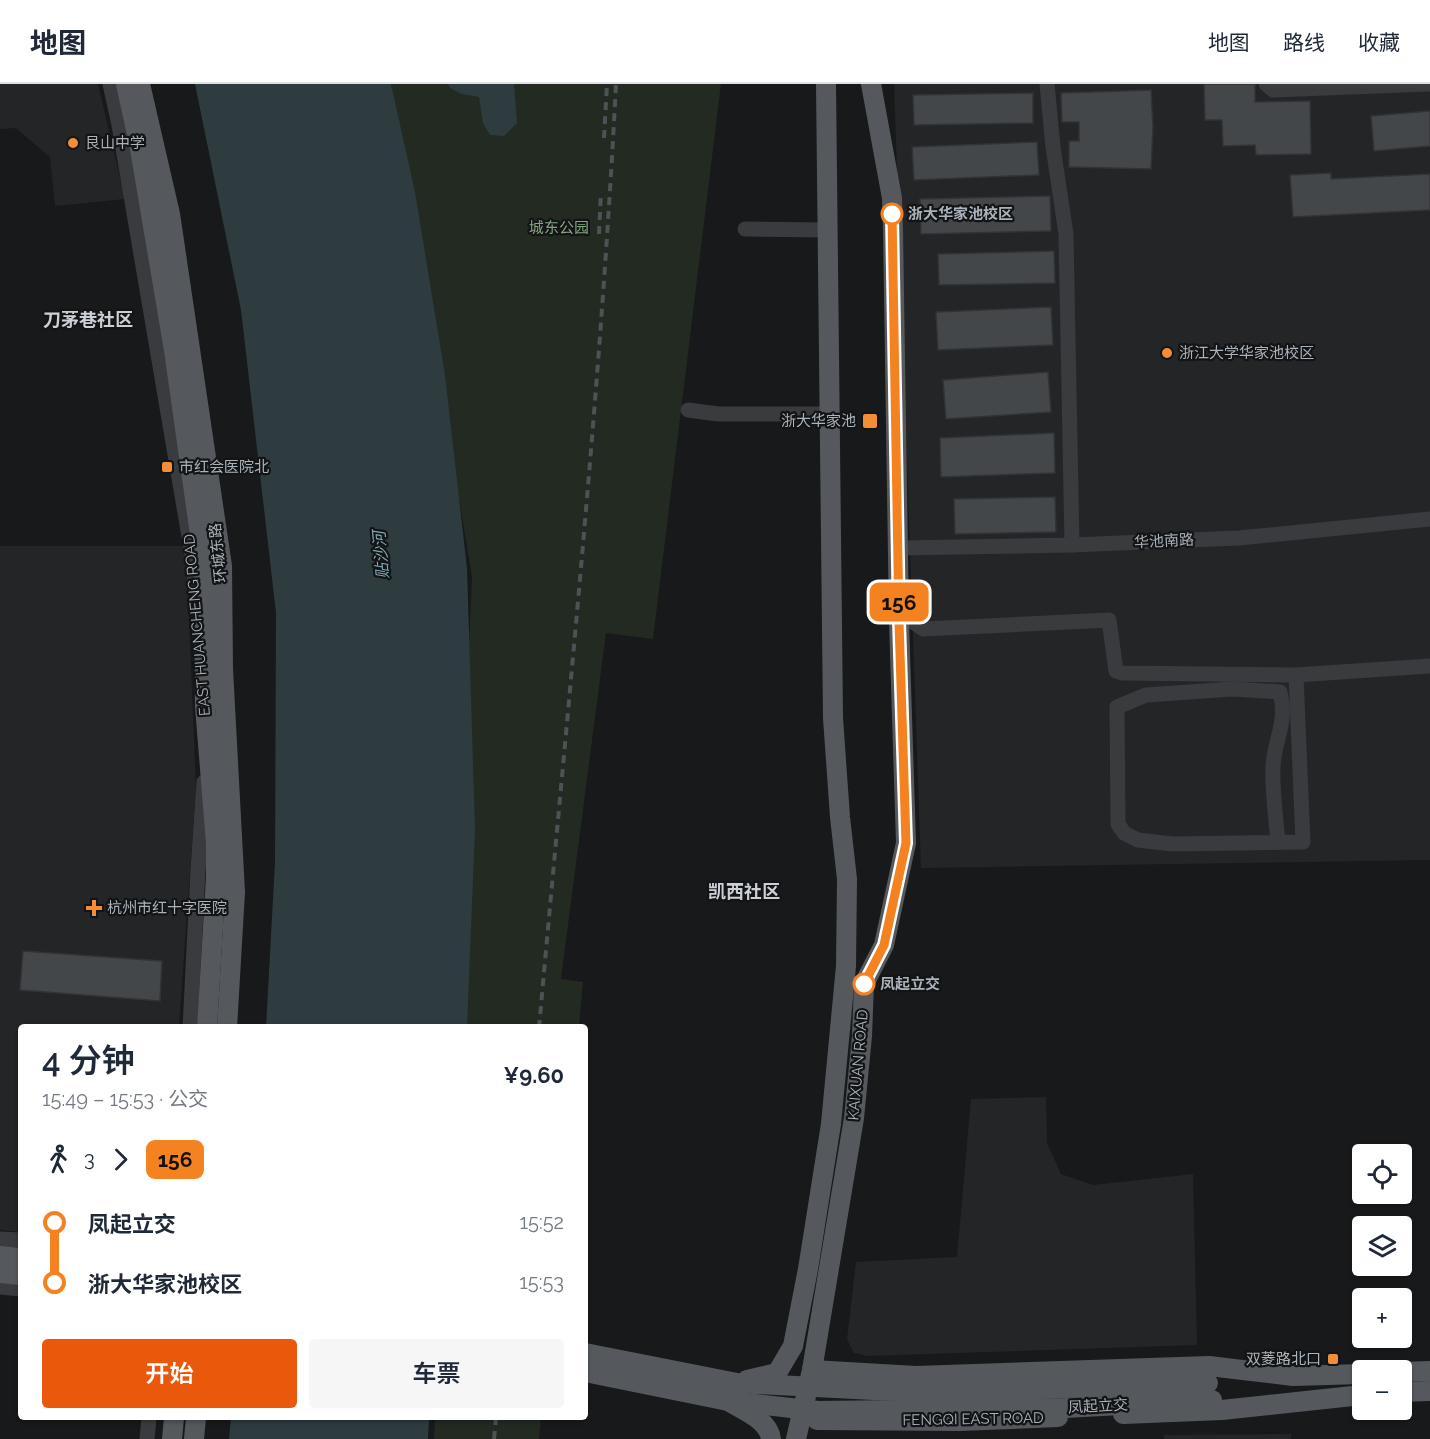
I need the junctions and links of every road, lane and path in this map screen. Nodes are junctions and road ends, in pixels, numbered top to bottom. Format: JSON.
{"nodes":[{"id":1,"x":110,"y":84,"type":"edge"},
{"id":2,"x":126,"y":84,"type":"edge"},
{"id":3,"x":141,"y":84,"type":"edge"},
{"id":4,"x":826,"y":84,"type":"edge"},
{"id":5,"x":871,"y":84,"type":"edge"},
{"id":6,"x":1047,"y":84,"type":"edge"},
{"id":7,"x":1266,"y":84,"type":"edge"},
{"id":8,"x":1429,"y":84,"type":"edge"},
{"id":9,"x":745,"y":229,"type":"dead end"},
{"id":10,"x":827,"y":230,"type":"junction"},
{"id":11,"x":688,"y":410,"type":"dead end"},
{"id":12,"x":829,"y":414,"type":"junction"},
{"id":13,"x":1430,"y":519,"type":"edge"},
{"id":14,"x":1072,"y":545,"type":"junction"},
{"id":15,"x":898,"y":548,"type":"junction"},
{"id":16,"x":906,"y":621,"type":"junction"},
{"id":17,"x":1430,"y":666,"type":"edge"},
{"id":18,"x":1296,"y":675,"type":"junction"},
{"id":19,"x":208,"y":740,"type":"junction"},
{"id":20,"x":1278,"y":842,"type":"junction"},
{"id":21,"x":225,"y":843,"type":"junction"},
{"id":22,"x":190,"y":1024,"type":"edge"},
{"id":23,"x":207,"y":1024,"type":"edge"},
{"id":24,"x":226,"y":1024,"type":"edge"},
{"id":25,"x":0,"y":1239,"type":"edge"},
{"id":26,"x":18,"y":1240,"type":"edge"},
{"id":27,"x":0,"y":1256,"type":"edge"},
{"id":28,"x":18,"y":1258,"type":"edge"},
{"id":29,"x":0,"y":1273,"type":"edge"},
{"id":30,"x":18,"y":1275,"type":"edge"},
{"id":31,"x":0,"y":1287,"type":"edge"},
{"id":32,"x":18,"y":1289,"type":"edge"},
{"id":33,"x":588,"y":1354,"type":"edge"},
{"id":34,"x":812,"y":1370,"type":"junction"},
{"id":35,"x":1430,"y":1371,"type":"edge"},
{"id":36,"x":1412,"y":1372,"type":"edge"},
{"id":37,"x":588,"y":1373,"type":"edge"},
{"id":38,"x":1352,"y":1374,"type":"edge"},
{"id":39,"x":1293,"y":1376,"type":"junction"},
{"id":40,"x":737,"y":1383,"type":"junction"},
{"id":41,"x":1430,"y":1390,"type":"edge"},
{"id":42,"x":1210,"y":1391,"type":"junction"},
{"id":43,"x":1412,"y":1391,"type":"edge"},
{"id":44,"x":1352,"y":1394,"type":"edge"},
{"id":45,"x":1352,"y":1395,"type":"edge"},
{"id":46,"x":728,"y":1401,"type":"junction"},
{"id":47,"x":149,"y":1420,"type":"edge"},
{"id":48,"x":174,"y":1420,"type":"edge"},
{"id":49,"x":196,"y":1420,"type":"edge"},
{"id":50,"x":798,"y":1430,"type":"edge"},
{"id":51,"x":147,"y":1439,"type":"edge"},
{"id":52,"x":172,"y":1439,"type":"edge"},
{"id":53,"x":194,"y":1439,"type":"edge"},
{"id":54,"x":771,"y":1439,"type":"edge"}],
"edges":[{"from":1,"to":19,"type":"street","name":"EAST HUANCHENG ROAD"},
{"from":2,"to":19,"type":"main road","name":"环城东路"},
{"from":3,"to":21,"type":"main road","name":"环城东路"},
{"from":4,"to":10,"type":"main road"},
{"from":5,"to":15,"type":"main road","name":"KAIXUAN ROAD"},
{"from":6,"to":14,"type":"street"},
{"from":7,"to":8,"type":"street"},
{"from":9,"to":10,"type":"street"},
{"from":10,"to":12,"type":"main road"},
{"from":11,"to":12,"type":"street"},
{"from":12,"to":40,"type":"main road","bridge":true},
{"from":13,"to":14,"type":"street","name":"华池南路"},
{"from":14,"to":15,"type":"street","name":"华池南路"},
{"from":15,"to":16,"type":"main road","name":"KAIXUAN ROAD"},
{"from":16,"to":18,"type":"street"},
{"from":16,"to":34,"type":"main road","name":"KAIXUAN ROAD"},
{"from":17,"to":18,"type":"street"},
{"from":18,"to":20,"type":"street"},
{"from":19,"to":21,"type":"main road","name":"环城东路"},
{"from":19,"to":22,"type":"street","name":"EAST HUANCHENG ROAD"},
{"from":20,"to":20,"type":"street"},
{"from":21,"to":23,"type":"main road","name":"环城东路"},
{"from":21,"to":24,"type":"main road","name":"环城东路"},
{"from":25,"to":26,"type":"street"},
{"from":27,"to":28,"type":"main road"},
{"from":29,"to":30,"type":"main road"},
{"from":31,"to":32,"type":"street"},
{"from":33,"to":40,"type":"main road","name":"凤起立交","bridge":true},
{"from":34,"to":39,"type":"main road"},
{"from":34,"to":50,"type":"main road","name":"KAIXUAN ROAD"},
{"from":35,"to":36,"type":"main road"},
{"from":37,"to":46,"type":"main road","name":"凤起立交","bridge":true},
{"from":38,"to":39,"type":"main road"},
{"from":39,"to":42,"type":"main road","name":"凤起立交"},
{"from":40,"to":42,"type":"main road","name":"凤起立交","bridge":true},
{"from":41,"to":43,"type":"main road"},
{"from":42,"to":44,"type":"main road","name":"凤起立交"},
{"from":42,"to":46,"type":"main road","name":"凤起立交","bridge":true},
{"from":45,"to":50,"type":"main road","name":"FENGQI EAST ROAD"},
{"from":46,"to":54,"type":"main road"},
{"from":47,"to":51,"type":"street"},
{"from":48,"to":52,"type":"main road"},
{"from":49,"to":53,"type":"main road"}]}
